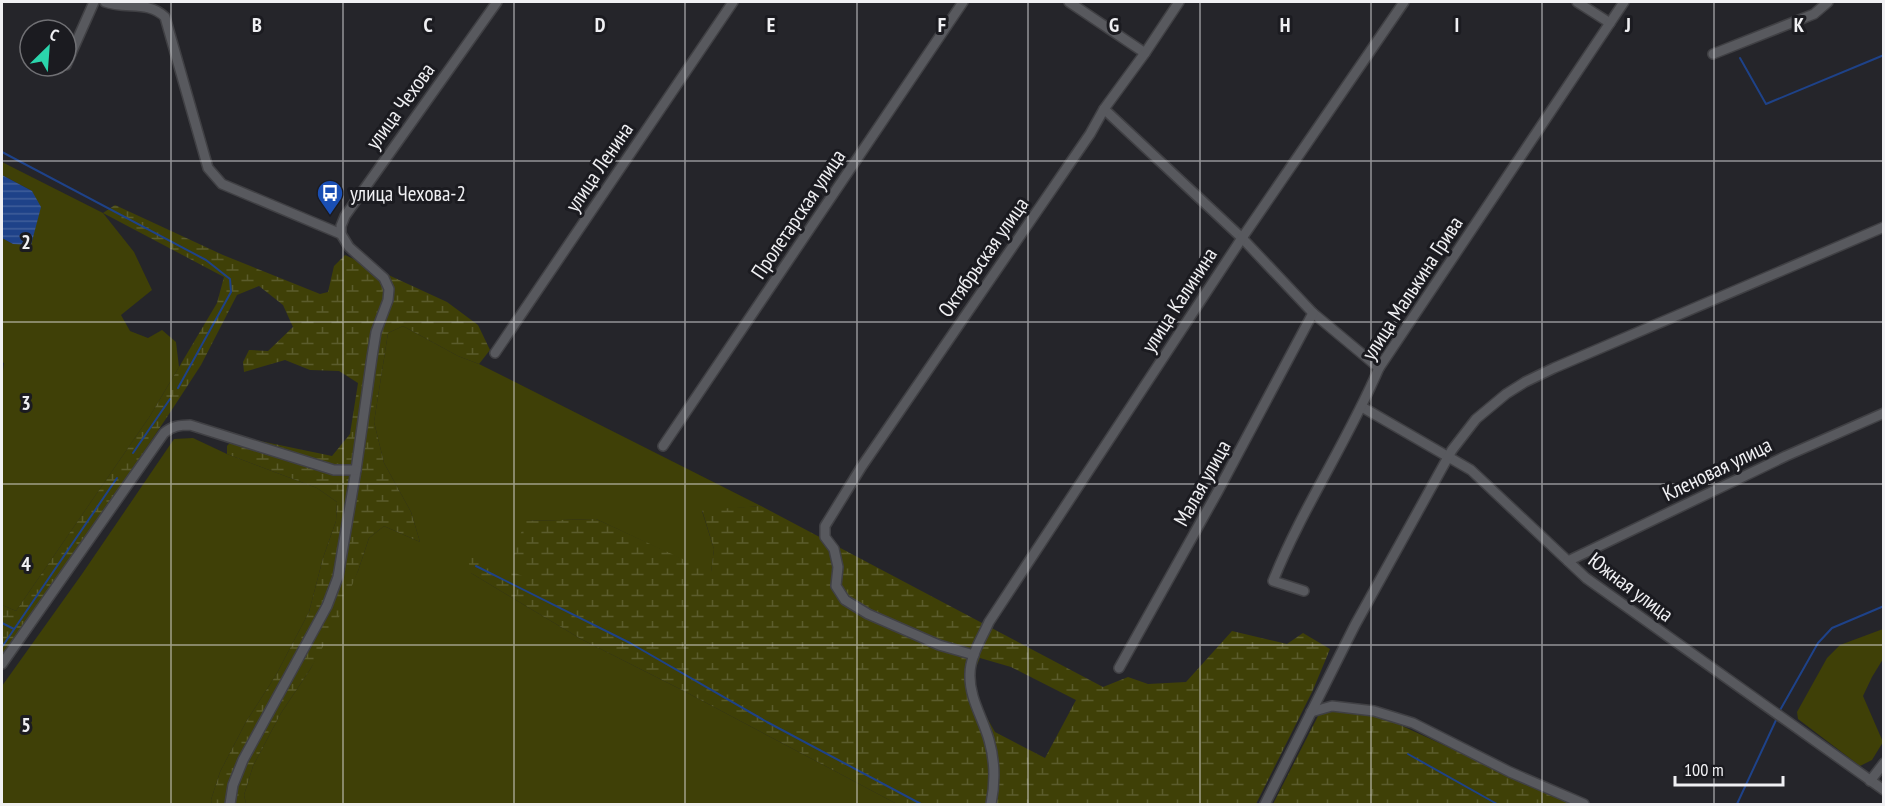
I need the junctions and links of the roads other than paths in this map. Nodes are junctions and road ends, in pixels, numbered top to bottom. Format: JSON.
{"nodes":[{"id":1,"x":94,"y":2,"type":"edge"},
{"id":2,"x":105,"y":2,"type":"edge"},
{"id":3,"x":497,"y":2,"type":"edge"},
{"id":4,"x":733,"y":2,"type":"edge"},
{"id":5,"x":963,"y":2,"type":"edge"},
{"id":6,"x":1070,"y":2,"type":"edge"},
{"id":7,"x":1179,"y":2,"type":"edge"},
{"id":8,"x":1404,"y":2,"type":"edge"},
{"id":9,"x":1577,"y":2,"type":"edge"},
{"id":10,"x":1624,"y":2,"type":"edge"},
{"id":11,"x":1828,"y":2,"type":"edge"},
{"id":12,"x":1610,"y":23,"type":"junction"},
{"id":13,"x":78,"y":38,"type":"edge"},
{"id":14,"x":1145,"y":53,"type":"junction"},
{"id":15,"x":1713,"y":54,"type":"dead end"},
{"id":16,"x":1104,"y":109,"type":"junction"},
{"id":17,"x":1884,"y":227,"type":"edge"},
{"id":18,"x":341,"y":234,"type":"junction"},
{"id":19,"x":1242,"y":238,"type":"junction"},
{"id":20,"x":1313,"y":313,"type":"junction"},
{"id":21,"x":495,"y":353,"type":"dead end"},
{"id":22,"x":1379,"y":368,"type":"junction"},
{"id":23,"x":1362,"y":407,"type":"junction"},
{"id":24,"x":1884,"y":413,"type":"edge"},
{"id":25,"x":663,"y":446,"type":"dead end"},
{"id":26,"x":1449,"y":456,"type":"junction"},
{"id":27,"x":356,"y":470,"type":"junction"},
{"id":28,"x":1568,"y":561,"type":"junction"},
{"id":29,"x":1304,"y":591,"type":"dead end"},
{"id":30,"x":974,"y":655,"type":"junction"},
{"id":31,"x":2,"y":664,"type":"edge"},
{"id":32,"x":1119,"y":668,"type":"dead end"},
{"id":33,"x":1311,"y":712,"type":"junction"},
{"id":34,"x":1884,"y":763,"type":"edge"},
{"id":35,"x":1870,"y":781,"type":"junction"},
{"id":36,"x":1884,"y":790,"type":"edge"},
{"id":37,"x":230,"y":804,"type":"edge"},
{"id":38,"x":991,"y":804,"type":"edge"},
{"id":39,"x":1265,"y":804,"type":"edge"},
{"id":40,"x":1584,"y":804,"type":"edge"}],
"edges":[{"from":1,"to":13,"type":"street"},
{"from":2,"to":18,"type":"street"},
{"from":3,"to":18,"type":"street","name":"улица Чехова"},
{"from":4,"to":21,"type":"street","name":"улица Ленина"},
{"from":5,"to":25,"type":"street","name":"Пролетарская улица"},
{"from":6,"to":14,"type":"street"},
{"from":7,"to":14,"type":"street","name":"Октябрьская улица"},
{"from":8,"to":19,"type":"street","name":"улица Калинина"},
{"from":9,"to":12,"type":"street"},
{"from":10,"to":12,"type":"street","name":"улица Малькина Грива"},
{"from":11,"to":15,"type":"street"},
{"from":12,"to":22,"type":"street","name":"улица Малькина Грива"},
{"from":14,"to":16,"type":"street","name":"Октябрьская улица"},
{"from":16,"to":19,"type":"street"},
{"from":16,"to":30,"type":"street","name":"Октябрьская улица"},
{"from":17,"to":26,"type":"street"},
{"from":18,"to":27,"type":"street"},
{"from":19,"to":20,"type":"street"},
{"from":19,"to":30,"type":"street","name":"улица Калинина"},
{"from":20,"to":22,"type":"street"},
{"from":20,"to":32,"type":"street","name":"Малая улица"},
{"from":22,"to":23,"type":"street","name":"улица Малькина Грива"},
{"from":23,"to":26,"type":"street","name":"Южная улица"},
{"from":23,"to":29,"type":"street","name":"улица Малькина Грива"},
{"from":24,"to":28,"type":"street","name":"Кленовая улица"},
{"from":26,"to":28,"type":"street","name":"Южная улица"},
{"from":26,"to":33,"type":"street"},
{"from":27,"to":31,"type":"street"},
{"from":27,"to":37,"type":"street"},
{"from":28,"to":35,"type":"street","name":"Южная улица"},
{"from":30,"to":38,"type":"street","name":"улица Калинина"},
{"from":33,"to":39,"type":"street"},
{"from":33,"to":40,"type":"street"},
{"from":34,"to":35,"type":"street"},
{"from":35,"to":36,"type":"street","name":"Южная улица"}]}
